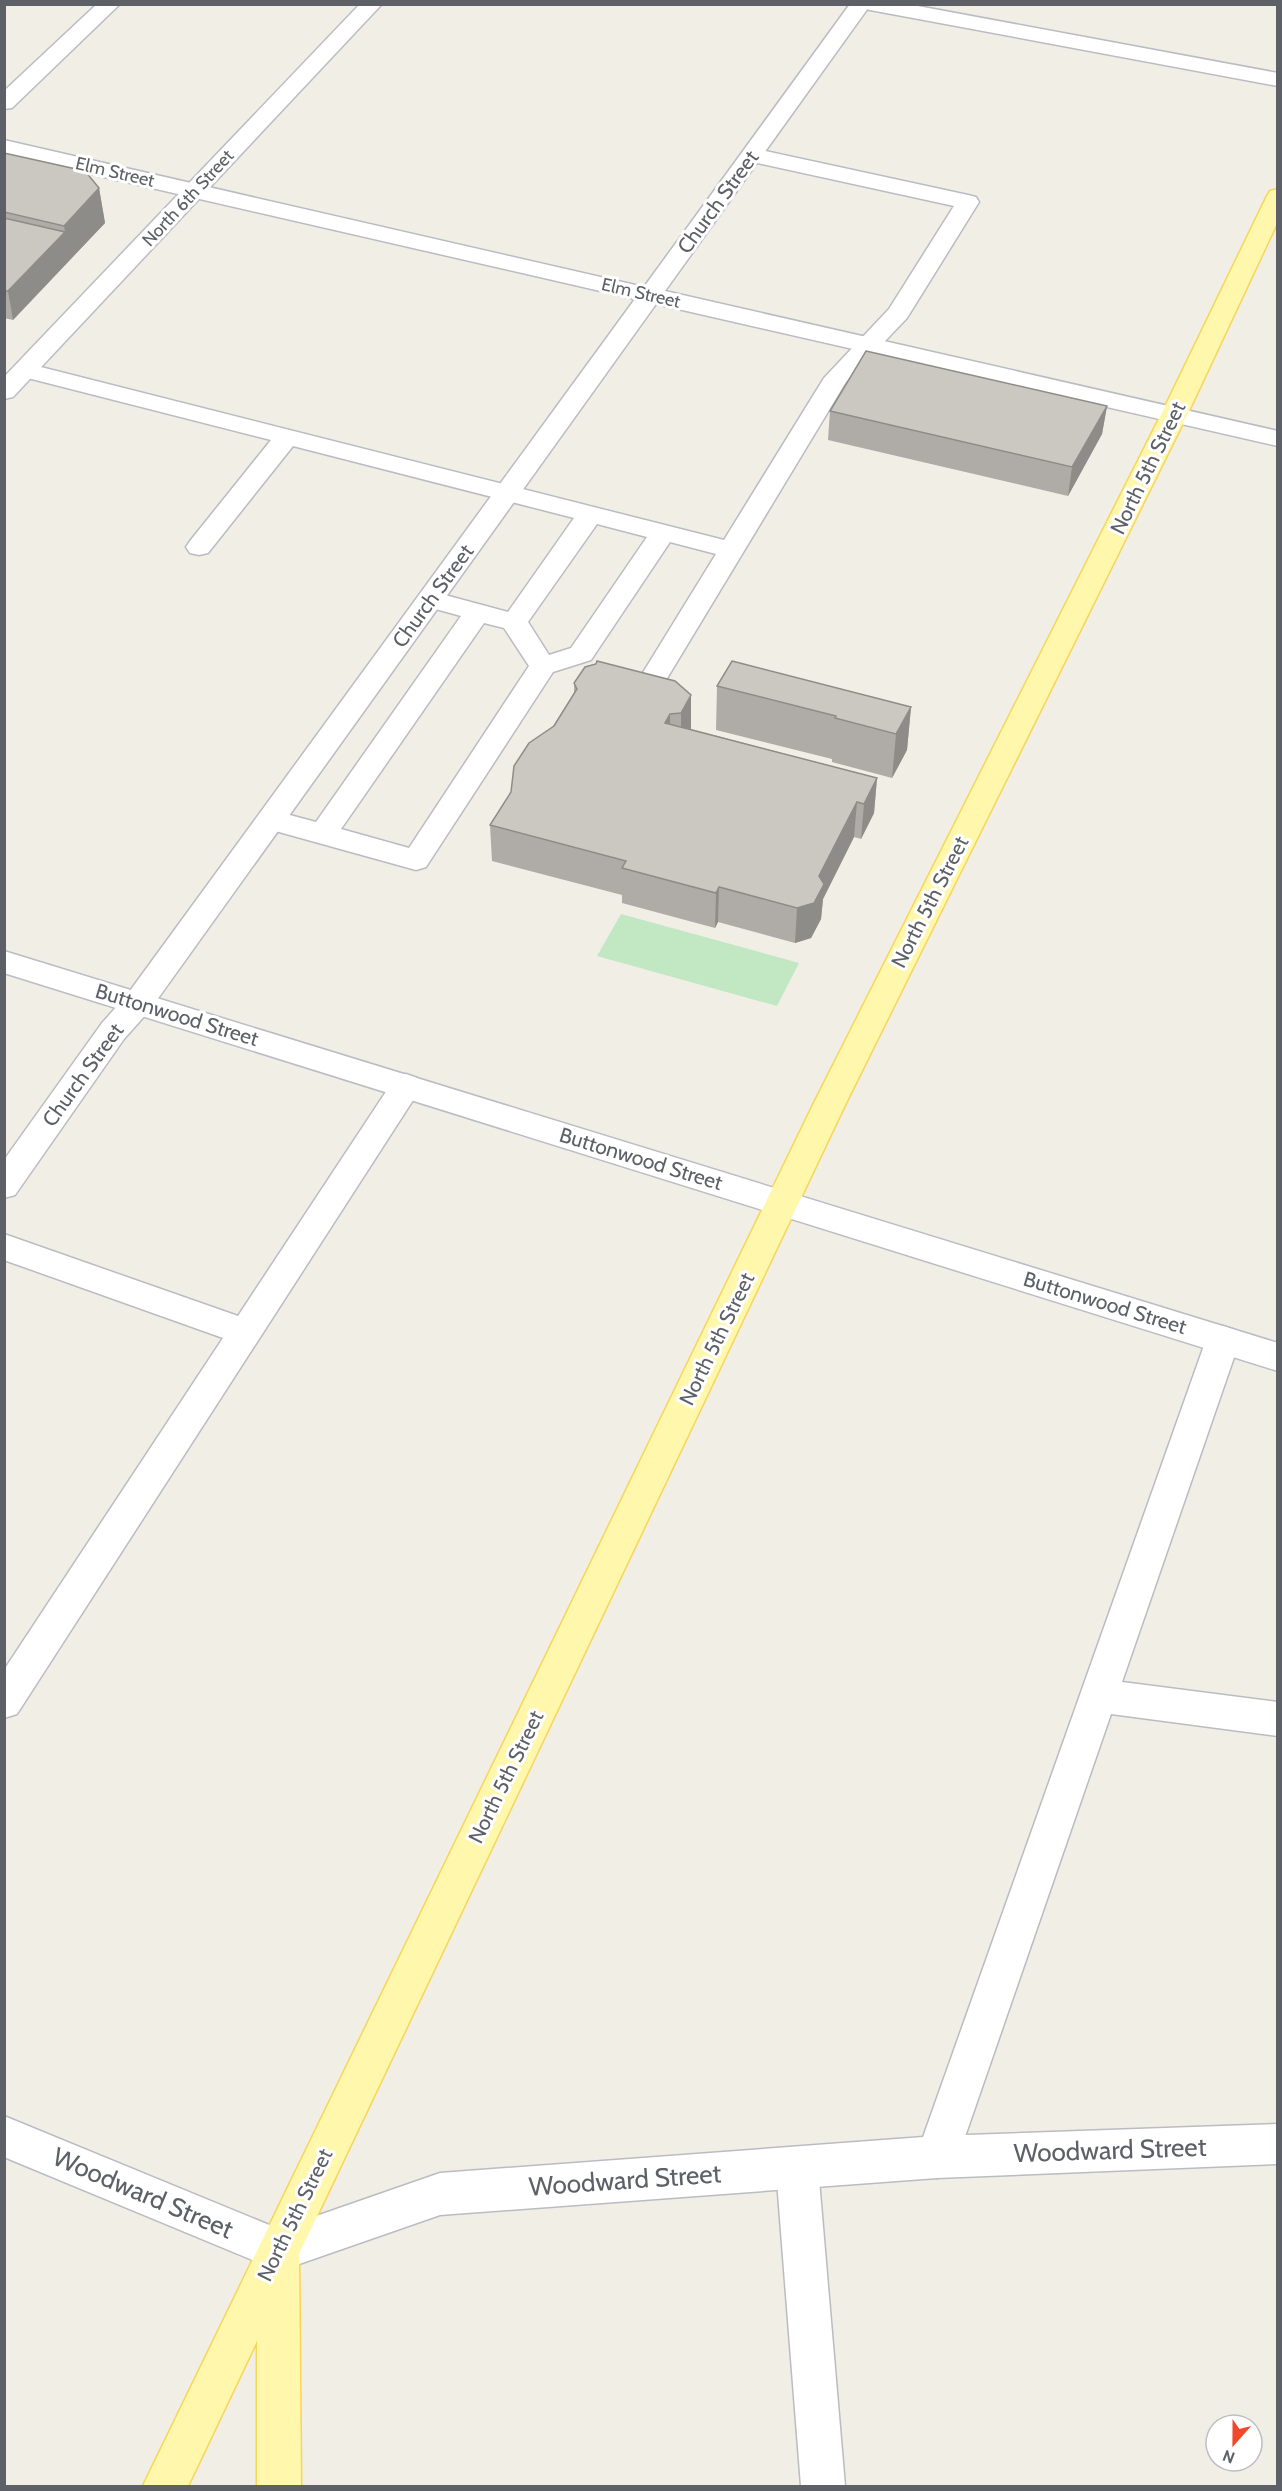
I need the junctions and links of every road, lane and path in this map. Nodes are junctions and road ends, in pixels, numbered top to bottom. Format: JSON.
{"nodes":[{"id":1,"x":110,"y":4,"type":"edge"},
{"id":2,"x":372,"y":4,"type":"edge"},
{"id":3,"x":861,"y":4,"type":"edge"},
{"id":4,"x":870,"y":4,"type":"edge"},
{"id":5,"x":1278,"y":80,"type":"edge"},
{"id":6,"x":4,"y":103,"type":"edge"},
{"id":7,"x":4,"y":147,"type":"edge"},
{"id":8,"x":752,"y":155,"type":"junction"},
{"id":9,"x":195,"y":190,"type":"junction"},
{"id":10,"x":1278,"y":196,"type":"edge"},
{"id":11,"x":1271,"y":225,"type":"edge"},
{"id":12,"x":651,"y":296,"type":"junction"},
{"id":13,"x":867,"y":345,"type":"junction"},
{"id":14,"x":25,"y":370,"type":"junction"},
{"id":15,"x":4,"y":392,"type":"edge"},
{"id":16,"x":1174,"y":415,"type":"junction"},
{"id":17,"x":288,"y":436,"type":"junction"},
{"id":18,"x":1278,"y":439,"type":"edge"},
{"id":19,"x":508,"y":492,"type":"junction"},
{"id":20,"x":591,"y":513,"type":"junction"},
{"id":21,"x":663,"y":532,"type":"junction"},
{"id":22,"x":199,"y":547,"type":"dead end"},
{"id":23,"x":731,"y":550,"type":"junction"},
{"id":24,"x":430,"y":599,"type":"junction"},
{"id":25,"x":478,"y":612,"type":"junction"},
{"id":26,"x":514,"y":622,"type":"junction"},
{"id":27,"x":543,"y":666,"type":"junction"},
{"id":28,"x":653,"y":679,"type":"edge"},
{"id":29,"x":271,"y":820,"type":"junction"},
{"id":30,"x":322,"y":835,"type":"junction"},
{"id":31,"x":4,"y":962,"type":"edge"},
{"id":32,"x":138,"y":1003,"type":"junction"},
{"id":33,"x":406,"y":1086,"type":"junction"},
{"id":34,"x":4,"y":1186,"type":"edge"},
{"id":35,"x":782,"y":1203,"type":"junction"},
{"id":36,"x":4,"y":1247,"type":"edge"},
{"id":37,"x":246,"y":1332,"type":"junction"},
{"id":38,"x":1223,"y":1340,"type":"junction"},
{"id":39,"x":1278,"y":1357,"type":"edge"},
{"id":40,"x":1099,"y":1696,"type":"junction"},
{"id":41,"x":4,"y":1702,"type":"edge"},
{"id":42,"x":1278,"y":1719,"type":"edge"},
{"id":43,"x":4,"y":2136,"type":"edge"},
{"id":44,"x":1278,"y":2144,"type":"edge"},
{"id":45,"x":938,"y":2157,"type":"junction"},
{"id":46,"x":797,"y":2168,"type":"junction"},
{"id":47,"x":279,"y":2250,"type":"junction"},
{"id":48,"x":165,"y":2487,"type":"edge"},
{"id":49,"x":279,"y":2487,"type":"edge"},
{"id":50,"x":823,"y":2487,"type":"edge"}],
"edges":[{"from":1,"to":6,"type":"street"},
{"from":2,"to":9,"type":"street","name":"North 6th Street"},
{"from":3,"to":8,"type":"street","name":"Church Street"},
{"from":4,"to":5,"type":"street"},
{"from":7,"to":9,"type":"street","name":"Elm Street"},
{"from":8,"to":12,"type":"street","name":"Church Street"},
{"from":8,"to":13,"type":"street"},
{"from":9,"to":12,"type":"street","name":"Elm Street"},
{"from":9,"to":14,"type":"street","name":"North 6th Street"},
{"from":10,"to":11,"type":"main road","name":"North 5th Street"},
{"from":11,"to":16,"type":"main road","name":"North 5th Street"},
{"from":12,"to":13,"type":"street","name":"Elm Street"},
{"from":12,"to":19,"type":"street","name":"Church Street"},
{"from":13,"to":16,"type":"street","name":"Elm Street"},
{"from":13,"to":23,"type":"street"},
{"from":14,"to":15,"type":"street","name":"North 6th Street"},
{"from":14,"to":17,"type":"street"},
{"from":16,"to":18,"type":"street","name":"Elm Street"},
{"from":16,"to":35,"type":"main road","name":"North 5th Street"},
{"from":17,"to":19,"type":"street"},
{"from":17,"to":22,"type":"street"},
{"from":19,"to":20,"type":"street"},
{"from":19,"to":24,"type":"street","name":"Church Street"},
{"from":20,"to":21,"type":"street"},
{"from":20,"to":26,"type":"street"},
{"from":21,"to":23,"type":"street"},
{"from":21,"to":27,"type":"street"},
{"from":23,"to":28,"type":"street"},
{"from":24,"to":25,"type":"street"},
{"from":24,"to":29,"type":"street","name":"Church Street"},
{"from":25,"to":26,"type":"street"},
{"from":25,"to":30,"type":"street"},
{"from":26,"to":27,"type":"street"},
{"from":27,"to":30,"type":"street"},
{"from":29,"to":30,"type":"street"},
{"from":29,"to":32,"type":"street","name":"Church Street"},
{"from":31,"to":32,"type":"street","name":"Buttonwood Street"},
{"from":32,"to":33,"type":"street","name":"Buttonwood Street"},
{"from":32,"to":34,"type":"street","name":"Church Street"},
{"from":33,"to":35,"type":"street","name":"Buttonwood Street"},
{"from":33,"to":37,"type":"street"},
{"from":35,"to":38,"type":"street","name":"Buttonwood Street"},
{"from":35,"to":47,"type":"main road","name":"North 5th Street"},
{"from":36,"to":37,"type":"street"},
{"from":37,"to":41,"type":"street"},
{"from":38,"to":39,"type":"street","name":"Buttonwood Street"},
{"from":38,"to":40,"type":"street"},
{"from":40,"to":42,"type":"street"},
{"from":40,"to":45,"type":"street"},
{"from":43,"to":47,"type":"street","name":"Woodward Street"},
{"from":44,"to":45,"type":"street","name":"Woodward Street"},
{"from":45,"to":46,"type":"street","name":"Woodward Street"},
{"from":46,"to":47,"type":"street","name":"Woodward Street"},
{"from":46,"to":50,"type":"street"},
{"from":47,"to":48,"type":"main road","name":"North 5th Street"},
{"from":47,"to":49,"type":"main road"}]}
